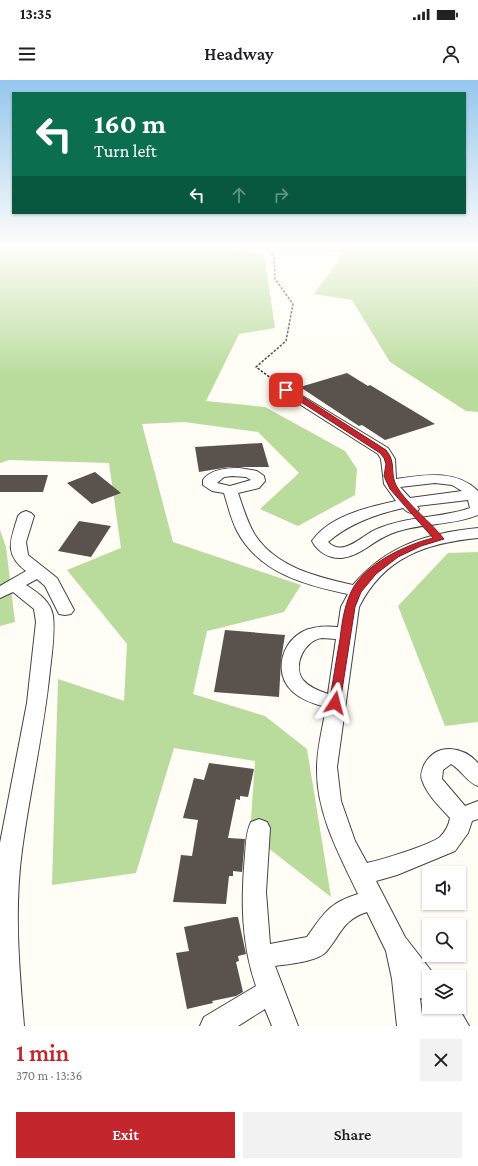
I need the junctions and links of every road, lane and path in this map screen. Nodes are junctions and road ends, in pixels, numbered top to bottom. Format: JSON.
{"nodes":[{"id":1,"x":283,"y":290,"type":"edge"},
{"id":2,"x":286,"y":390,"type":"joint"},
{"id":3,"x":391,"y":484,"type":"junction"},
{"id":4,"x":230,"y":490,"type":"dead end"},
{"id":5,"x":474,"y":494,"type":"junction"},
{"id":6,"x":406,"y":503,"type":"junction"},
{"id":7,"x":26,"y":516,"type":"dead end"},
{"id":8,"x":422,"y":520,"type":"junction"},
{"id":9,"x":478,"y":533,"type":"edge"},
{"id":10,"x":439,"y":539,"type":"junction"},
{"id":11,"x":38,"y":571,"type":"junction"},
{"id":12,"x":8,"y":589,"type":"edge"},
{"id":13,"x":356,"y":591,"type":"junction"},
{"id":14,"x":65,"y":610,"type":"dead end"},
{"id":15,"x":346,"y":634,"type":"junction"},
{"id":16,"x":335,"y":703,"type":"junction"},
{"id":17,"x":478,"y":778,"type":"edge"},
{"id":18,"x":470,"y":813,"type":"edge"},
{"id":19,"x":259,"y":828,"type":"dead end"},
{"id":20,"x":360,"y":875,"type":"junction"},
{"id":21,"x":373,"y":899,"type":"junction"},
{"id":22,"x":396,"y":945,"type":"junction"},
{"id":23,"x":260,"y":957,"type":"junction"},
{"id":24,"x":422,"y":980,"type":"edge"},
{"id":25,"x":272,"y":991,"type":"junction"},
{"id":26,"x":447,"y":1014,"type":"edge"},
{"id":27,"x":11,"y":1026,"type":"edge"},
{"id":28,"x":213,"y":1026,"type":"edge"},
{"id":29,"x":285,"y":1026,"type":"edge"},
{"id":30,"x":410,"y":1026,"type":"edge"},
{"id":31,"x":426,"y":1026,"type":"edge"},
{"id":32,"x":452,"y":1026,"type":"edge"},
{"id":33,"x":456,"y":1026,"type":"edge"}],
"edges":[{"from":1,"to":2,"type":"path"},
{"from":2,"to":3,"type":"street"},
{"from":3,"to":5,"type":"street"},
{"from":3,"to":6,"type":"street"},
{"from":4,"to":13,"type":"street"},
{"from":5,"to":6,"type":"street"},
{"from":5,"to":8,"type":"street"},
{"from":6,"to":8,"type":"street"},
{"from":6,"to":8,"type":"street"},
{"from":7,"to":11,"type":"street"},
{"from":8,"to":10,"type":"street"},
{"from":9,"to":10,"type":"street"},
{"from":10,"to":13,"type":"street"},
{"from":11,"to":12,"type":"street"},
{"from":11,"to":14,"type":"street"},
{"from":12,"to":27,"type":"street"},
{"from":13,"to":15,"type":"street"},
{"from":15,"to":16,"type":"street"},
{"from":15,"to":16,"type":"street"},
{"from":16,"to":20,"type":"street"},
{"from":17,"to":18,"type":"street"},
{"from":18,"to":20,"type":"street"},
{"from":19,"to":23,"type":"street"},
{"from":20,"to":21,"type":"street"},
{"from":21,"to":22,"type":"street"},
{"from":21,"to":23,"type":"street"},
{"from":22,"to":24,"type":"street"},
{"from":22,"to":30,"type":"street"},
{"from":23,"to":25,"type":"street"},
{"from":25,"to":28,"type":"street"},
{"from":25,"to":29,"type":"street"},
{"from":26,"to":33,"type":"street"},
{"from":31,"to":32,"type":"street"}]}
